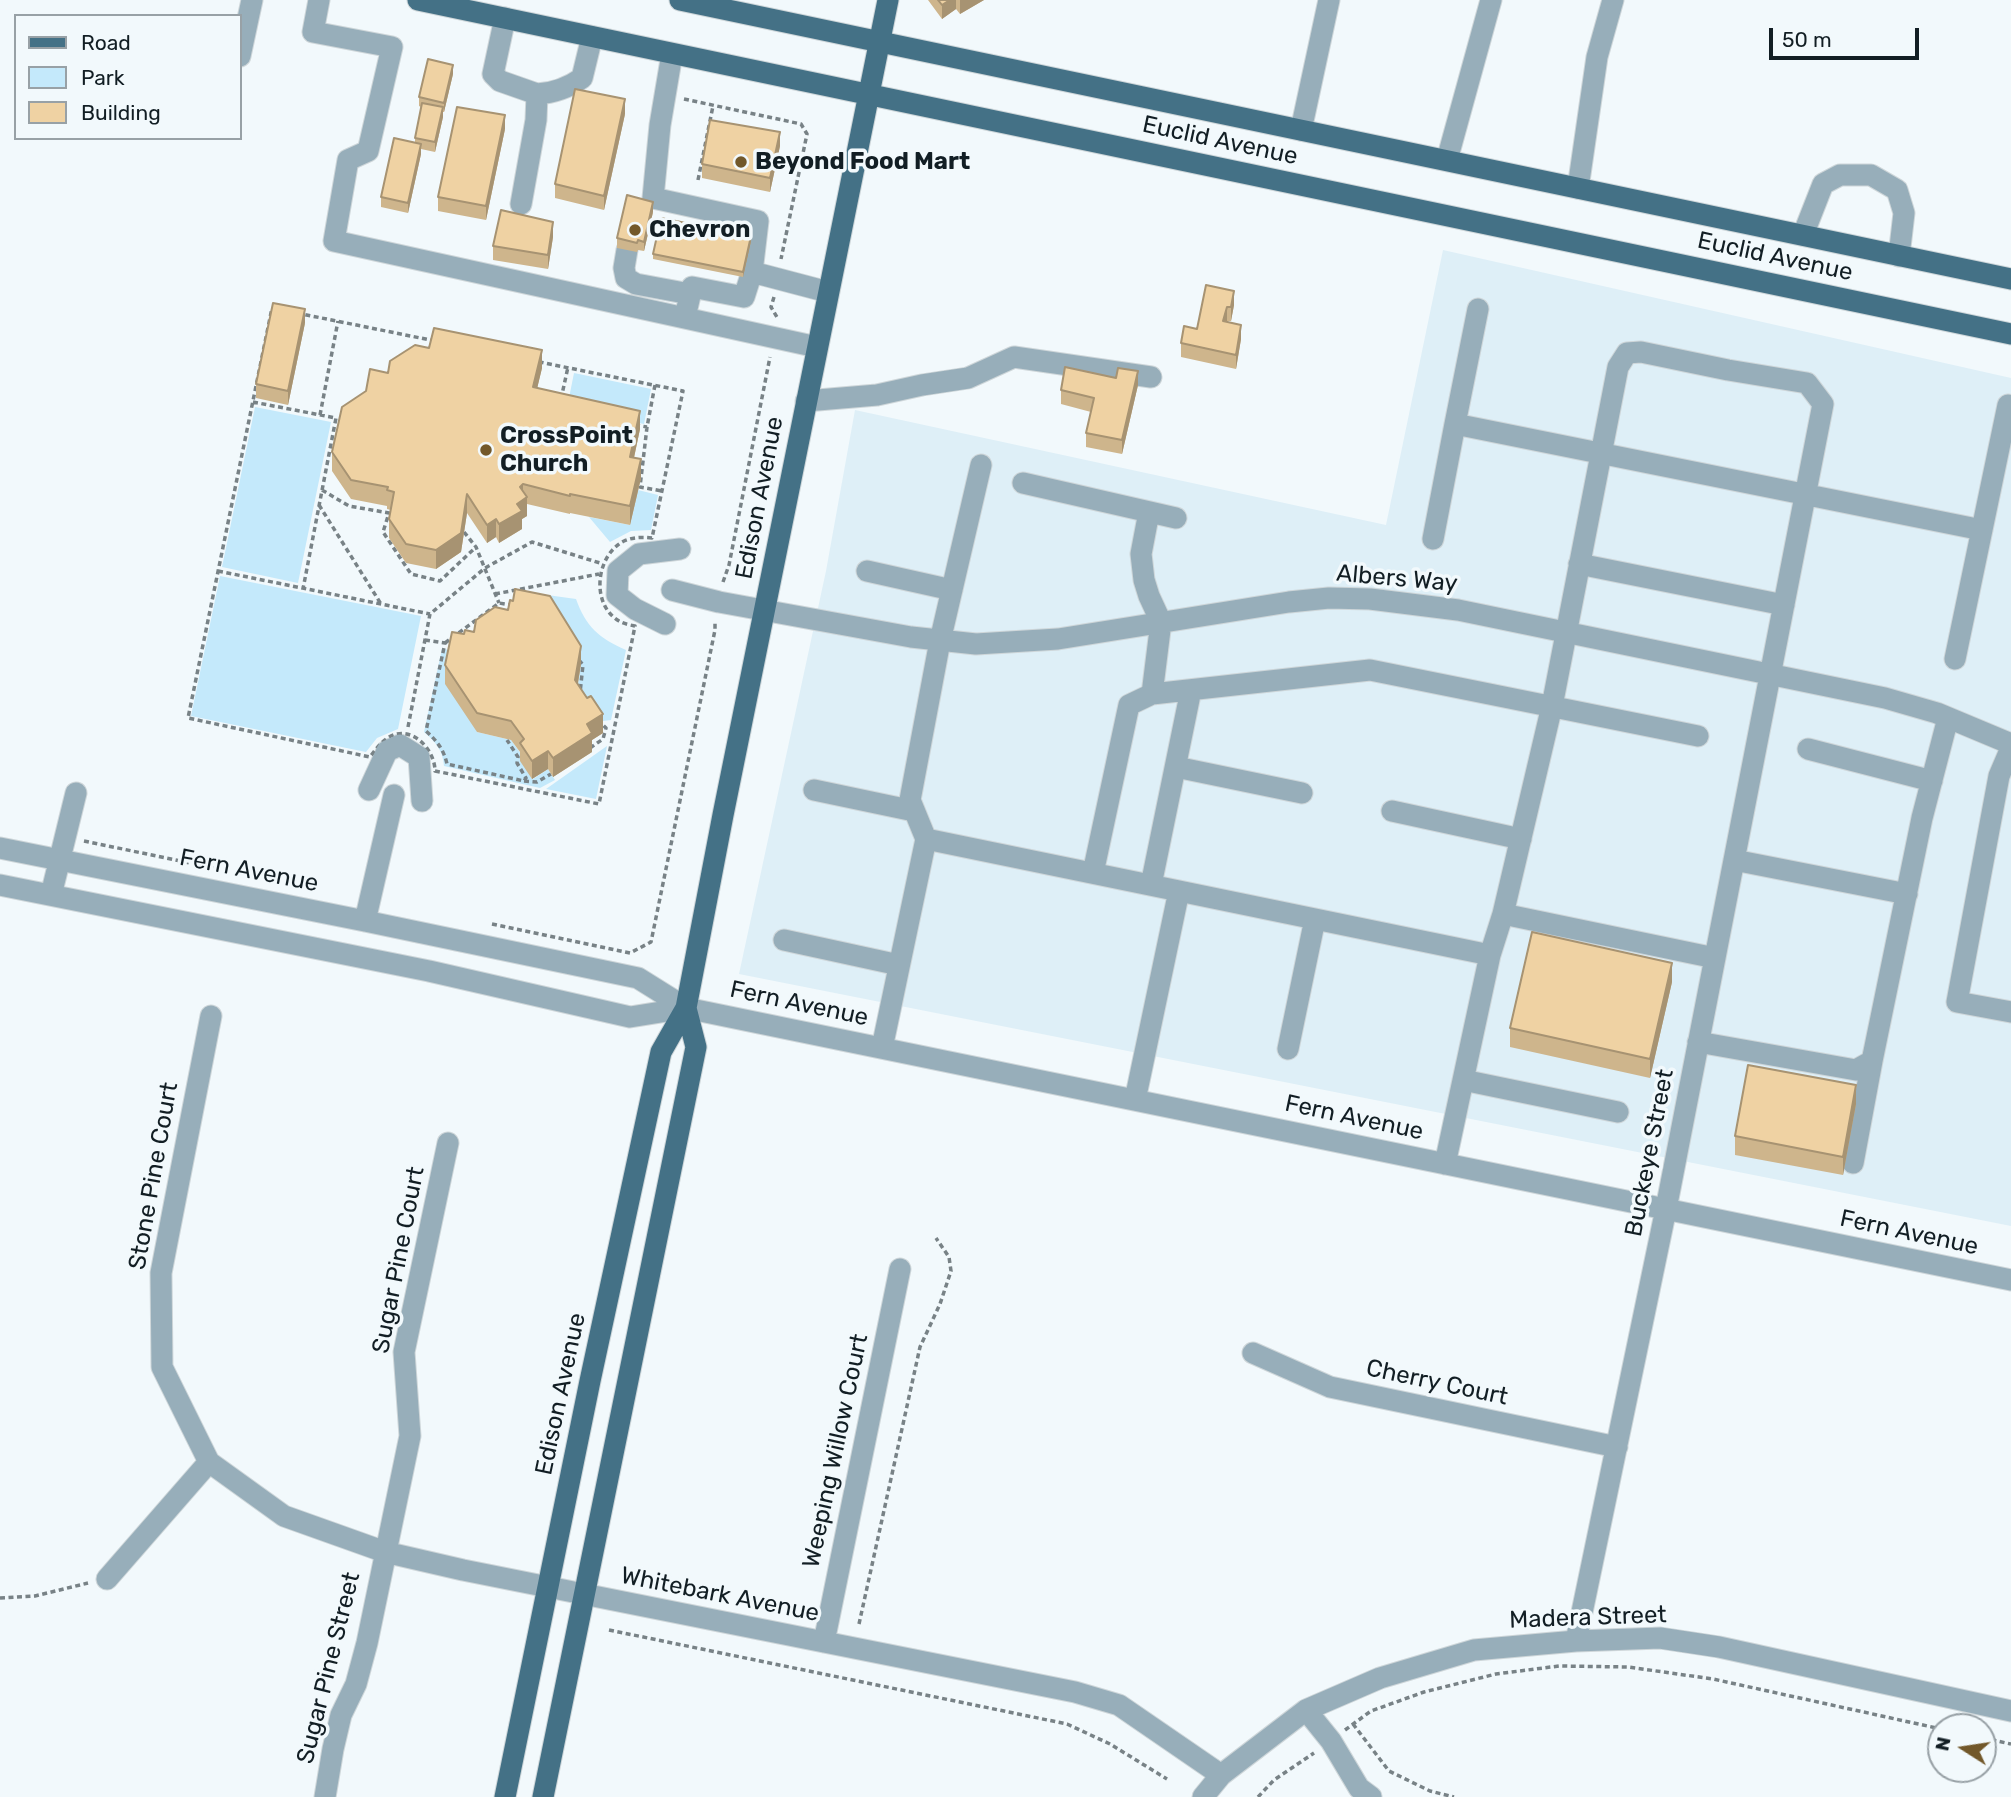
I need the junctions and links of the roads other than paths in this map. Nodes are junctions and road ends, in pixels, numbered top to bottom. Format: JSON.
{"nodes":[{"id":1,"x":252,"y":0,"type":"edge"},
{"id":2,"x":318,"y":0,"type":"edge"},
{"id":3,"x":418,"y":0,"type":"edge"},
{"id":4,"x":680,"y":0,"type":"edge"},
{"id":5,"x":888,"y":0,"type":"edge"},
{"id":6,"x":1329,"y":0,"type":"edge"},
{"id":7,"x":1491,"y":0,"type":"edge"},
{"id":8,"x":1612,"y":0,"type":"edge"},
{"id":9,"x":505,"y":18,"type":"junction"},
{"id":10,"x":592,"y":37,"type":"junction"},
{"id":11,"x":879,"y":42,"type":"junction"},
{"id":12,"x":242,"y":47,"type":"edge"},
{"id":13,"x":672,"y":54,"type":"junction"},
{"id":14,"x":537,"y":94,"type":"junction"},
{"id":15,"x":867,"y":94,"type":"junction"},
{"id":16,"x":1301,"y":130,"type":"junction"},
{"id":17,"x":1447,"y":160,"type":"junction"},
{"id":18,"x":1577,"y":188,"type":"junction"},
{"id":19,"x":653,"y":191,"type":"junction"},
{"id":20,"x":521,"y":204,"type":"dead end"},
{"id":21,"x":636,"y":206,"type":"edge"},
{"id":22,"x":1803,"y":235,"type":"junction"},
{"id":23,"x":627,"y":250,"type":"edge"},
{"id":24,"x":1899,"y":256,"type":"junction"},
{"id":25,"x":752,"y":272,"type":"junction"},
{"id":26,"x":2011,"y":279,"type":"edge"},
{"id":27,"x":828,"y":292,"type":"junction"},
{"id":28,"x":690,"y":294,"type":"junction"},
{"id":29,"x":1478,"y":309,"type":"dead end"},
{"id":30,"x":685,"y":317,"type":"junction"},
{"id":31,"x":2011,"y":334,"type":"edge"},
{"id":32,"x":817,"y":347,"type":"junction"},
{"id":33,"x":1151,"y":377,"type":"dead end"},
{"id":34,"x":806,"y":401,"type":"junction"},
{"id":35,"x":2008,"y":405,"type":"dead end"},
{"id":36,"x":1455,"y":424,"type":"junction"},
{"id":37,"x":1601,"y":453,"type":"junction"},
{"id":38,"x":981,"y":465,"type":"dead end"},
{"id":39,"x":1023,"y":483,"type":"dead end"},
{"id":40,"x":1805,"y":493,"type":"junction"},
{"id":41,"x":1149,"y":512,"type":"junction"},
{"id":42,"x":1176,"y":519,"type":"dead end"},
{"id":43,"x":1982,"y":530,"type":"junction"},
{"id":44,"x":1433,"y":539,"type":"dead end"},
{"id":45,"x":680,"y":549,"type":"dead end"},
{"id":46,"x":1578,"y":564,"type":"junction"},
{"id":47,"x":867,"y":571,"type":"dead end"},
{"id":48,"x":672,"y":590,"type":"dead end"},
{"id":49,"x":952,"y":590,"type":"junction"},
{"id":50,"x":1784,"y":605,"type":"junction"},
{"id":51,"x":764,"y":609,"type":"junction"},
{"id":52,"x":1161,"y":622,"type":"junction"},
{"id":53,"x":665,"y":624,"type":"dead end"},
{"id":54,"x":1565,"y":632,"type":"junction"},
{"id":55,"x":940,"y":641,"type":"junction"},
{"id":56,"x":1955,"y":659,"type":"dead end"},
{"id":57,"x":1770,"y":674,"type":"junction"},
{"id":58,"x":1191,"y":690,"type":"junction"},
{"id":59,"x":1152,"y":694,"type":"junction"},
{"id":60,"x":1552,"y":706,"type":"junction"},
{"id":61,"x":1943,"y":715,"type":"junction"},
{"id":62,"x":1698,"y":736,"type":"dead end"},
{"id":63,"x":2011,"y":746,"type":"edge"},
{"id":64,"x":1808,"y":749,"type":"dead end"},
{"id":65,"x":1176,"y":767,"type":"junction"},
{"id":66,"x":1932,"y":781,"type":"junction"},
{"id":67,"x":369,"y":790,"type":"dead end"},
{"id":68,"x":814,"y":790,"type":"dead end"},
{"id":69,"x":76,"y":793,"type":"dead end"},
{"id":70,"x":1302,"y":793,"type":"dead end"},
{"id":71,"x":394,"y":795,"type":"dead end"},
{"id":72,"x":422,"y":801,"type":"dead end"},
{"id":73,"x":914,"y":811,"type":"junction"},
{"id":74,"x":1392,"y":811,"type":"dead end"},
{"id":75,"x":926,"y":839,"type":"junction"},
{"id":76,"x":1521,"y":839,"type":"junction"},
{"id":77,"x":0,"y":848,"type":"edge"},
{"id":78,"x":60,"y":860,"type":"junction"},
{"id":79,"x":1734,"y":860,"type":"junction"},
{"id":80,"x":1093,"y":873,"type":"junction"},
{"id":81,"x":0,"y":885,"type":"edge"},
{"id":82,"x":1151,"y":886,"type":"junction"},
{"id":83,"x":1178,"y":891,"type":"junction"},
{"id":84,"x":1906,"y":894,"type":"junction"},
{"id":85,"x":51,"y":895,"type":"junction"},
{"id":86,"x":1503,"y":914,"type":"junction"},
{"id":87,"x":1314,"y":919,"type":"junction"},
{"id":88,"x":365,"y":921,"type":"junction"},
{"id":89,"x":784,"y":940,"type":"dead end"},
{"id":90,"x":1490,"y":955,"type":"junction"},
{"id":91,"x":1715,"y":958,"type":"junction"},
{"id":92,"x":899,"y":965,"type":"junction"},
{"id":93,"x":686,"y":1008,"type":"junction"},
{"id":94,"x":2011,"y":1012,"type":"edge"},
{"id":95,"x":211,"y":1016,"type":"dead end"},
{"id":96,"x":1698,"y":1042,"type":"junction"},
{"id":97,"x":882,"y":1048,"type":"junction"},
{"id":98,"x":1288,"y":1049,"type":"dead end"},
{"id":99,"x":1871,"y":1061,"type":"junction"},
{"id":100,"x":1463,"y":1080,"type":"junction"},
{"id":101,"x":1135,"y":1100,"type":"junction"},
{"id":102,"x":1618,"y":1112,"type":"dead end"},
{"id":103,"x":448,"y":1143,"type":"dead end"},
{"id":104,"x":1853,"y":1163,"type":"dead end"},
{"id":105,"x":1445,"y":1164,"type":"junction"},
{"id":106,"x":1666,"y":1209,"type":"junction"},
{"id":107,"x":900,"y":1269,"type":"dead end"},
{"id":108,"x":2011,"y":1280,"type":"edge"},
{"id":109,"x":1253,"y":1353,"type":"dead end"},
{"id":110,"x":1617,"y":1447,"type":"junction"},
{"id":111,"x":209,"y":1462,"type":"junction"},
{"id":112,"x":385,"y":1552,"type":"junction"},
{"id":113,"x":107,"y":1579,"type":"road end"},
{"id":114,"x":548,"y":1587,"type":"junction"},
{"id":115,"x":586,"y":1594,"type":"junction"},
{"id":116,"x":1576,"y":1641,"type":"junction"},
{"id":117,"x":824,"y":1642,"type":"junction"},
{"id":118,"x":1307,"y":1710,"type":"junction"},
{"id":119,"x":2011,"y":1711,"type":"edge"},
{"id":120,"x":1222,"y":1775,"type":"junction"},
{"id":121,"x":325,"y":1797,"type":"edge"},
{"id":122,"x":505,"y":1797,"type":"edge"},
{"id":123,"x":543,"y":1797,"type":"edge"},
{"id":124,"x":1203,"y":1797,"type":"edge"},
{"id":125,"x":1371,"y":1797,"type":"edge"}],
"edges":[{"from":1,"to":12,"type":"street"},
{"from":2,"to":30,"type":"street"},
{"from":3,"to":9,"type":"main road","name":"Euclid Avenue"},
{"from":4,"to":11,"type":"main road","name":"Euclid Avenue"},
{"from":5,"to":11,"type":"main road","name":"Edison Avenue"},
{"from":6,"to":16,"type":"street"},
{"from":7,"to":17,"type":"street"},
{"from":8,"to":18,"type":"street"},
{"from":9,"to":10,"type":"main road","name":"Euclid Avenue"},
{"from":9,"to":14,"type":"street"},
{"from":10,"to":13,"type":"main road","name":"Euclid Avenue"},
{"from":10,"to":14,"type":"street"},
{"from":11,"to":15,"type":"main road","name":"Edison Avenue"},
{"from":11,"to":16,"type":"main road","name":"Euclid Avenue"},
{"from":13,"to":15,"type":"main road","name":"Euclid Avenue"},
{"from":13,"to":19,"type":"street"},
{"from":14,"to":20,"type":"street"},
{"from":15,"to":27,"type":"main road","name":"Edison Avenue"},
{"from":15,"to":31,"type":"main road","name":"Euclid Avenue"},
{"from":16,"to":17,"type":"main road","name":"Euclid Avenue"},
{"from":17,"to":18,"type":"main road","name":"Euclid Avenue"},
{"from":18,"to":22,"type":"main road","name":"Euclid Avenue"},
{"from":19,"to":21,"type":"street"},
{"from":19,"to":25,"type":"street"},
{"from":22,"to":24,"type":"main road","name":"Euclid Avenue"},
{"from":22,"to":24,"type":"street"},
{"from":23,"to":28,"type":"street"},
{"from":24,"to":26,"type":"main road","name":"Euclid Avenue"},
{"from":25,"to":27,"type":"street"},
{"from":25,"to":28,"type":"street"},
{"from":27,"to":32,"type":"main road","name":"Edison Avenue"},
{"from":28,"to":30,"type":"street"},
{"from":29,"to":36,"type":"street"},
{"from":30,"to":32,"type":"street"},
{"from":32,"to":34,"type":"main road","name":"Edison Avenue"},
{"from":33,"to":34,"type":"street"},
{"from":34,"to":51,"type":"main road","name":"Edison Avenue"},
{"from":35,"to":43,"type":"street"},
{"from":36,"to":37,"type":"street"},
{"from":36,"to":44,"type":"street"},
{"from":37,"to":40,"type":"street"},
{"from":37,"to":40,"type":"street","name":"Buckeye Street"},
{"from":37,"to":46,"type":"street"},
{"from":38,"to":49,"type":"street"},
{"from":39,"to":41,"type":"street"},
{"from":40,"to":43,"type":"street"},
{"from":40,"to":50,"type":"street","name":"Buckeye Street"},
{"from":41,"to":42,"type":"street"},
{"from":41,"to":52,"type":"street"},
{"from":43,"to":56,"type":"street"},
{"from":45,"to":53,"type":"street"},
{"from":46,"to":50,"type":"street"},
{"from":46,"to":54,"type":"street"},
{"from":47,"to":49,"type":"street"},
{"from":48,"to":51,"type":"street","name":"Albers Way"},
{"from":49,"to":55,"type":"street"},
{"from":50,"to":57,"type":"street","name":"Buckeye Street"},
{"from":51,"to":55,"type":"street","name":"Albers Way"},
{"from":51,"to":93,"type":"main road","name":"Edison Avenue"},
{"from":52,"to":54,"type":"street","name":"Albers Way"},
{"from":52,"to":55,"type":"street","name":"Albers Way"},
{"from":52,"to":59,"type":"street"},
{"from":54,"to":57,"type":"street","name":"Albers Way"},
{"from":54,"to":60,"type":"street"},
{"from":55,"to":73,"type":"street"},
{"from":57,"to":61,"type":"street","name":"Albers Way"},
{"from":57,"to":79,"type":"street","name":"Buckeye Street"},
{"from":58,"to":59,"type":"street"},
{"from":58,"to":60,"type":"street"},
{"from":58,"to":65,"type":"street"},
{"from":59,"to":80,"type":"street"},
{"from":60,"to":62,"type":"street"},
{"from":60,"to":76,"type":"street"},
{"from":61,"to":63,"type":"street","name":"Albers Way"},
{"from":61,"to":66,"type":"street"},
{"from":63,"to":94,"type":"street"},
{"from":64,"to":66,"type":"street"},
{"from":65,"to":70,"type":"street"},
{"from":65,"to":82,"type":"street"},
{"from":66,"to":84,"type":"street"},
{"from":67,"to":72,"type":"street"},
{"from":68,"to":73,"type":"street"},
{"from":69,"to":78,"type":"street"},
{"from":71,"to":88,"type":"street"},
{"from":73,"to":75,"type":"street"},
{"from":74,"to":76,"type":"street"},
{"from":75,"to":80,"type":"street"},
{"from":75,"to":92,"type":"street"},
{"from":76,"to":86,"type":"street"},
{"from":77,"to":78,"type":"street","name":"Fern Avenue"},
{"from":78,"to":85,"type":"street"},
{"from":78,"to":88,"type":"street","name":"Fern Avenue"},
{"from":79,"to":84,"type":"street"},
{"from":79,"to":91,"type":"street","name":"Buckeye Street"},
{"from":80,"to":82,"type":"street"},
{"from":81,"to":85,"type":"street","name":"Fern Avenue"},
{"from":82,"to":83,"type":"street"},
{"from":83,"to":87,"type":"street"},
{"from":83,"to":101,"type":"street"},
{"from":84,"to":99,"type":"street"},
{"from":85,"to":93,"type":"street","name":"Fern Avenue"},
{"from":86,"to":90,"type":"street"},
{"from":86,"to":91,"type":"street"},
{"from":87,"to":90,"type":"street"},
{"from":87,"to":98,"type":"street"},
{"from":88,"to":93,"type":"street","name":"Fern Avenue"},
{"from":89,"to":92,"type":"street"},
{"from":90,"to":100,"type":"street"},
{"from":91,"to":96,"type":"street","name":"Buckeye Street"},
{"from":92,"to":97,"type":"street"},
{"from":93,"to":97,"type":"street","name":"Fern Avenue"},
{"from":93,"to":114,"type":"main road","name":"Edison Avenue"},
{"from":93,"to":115,"type":"main road","name":"Edison Avenue"},
{"from":95,"to":111,"type":"street","name":"Stone Pine Court"},
{"from":96,"to":99,"type":"street"},
{"from":96,"to":106,"type":"street","name":"Buckeye Street"},
{"from":97,"to":101,"type":"street","name":"Fern Avenue"},
{"from":99,"to":104,"type":"street"},
{"from":100,"to":102,"type":"street"},
{"from":100,"to":105,"type":"street"},
{"from":101,"to":105,"type":"street","name":"Fern Avenue"},
{"from":103,"to":112,"type":"street","name":"Sugar Pine Court"},
{"from":105,"to":106,"type":"street","name":"Fern Avenue"},
{"from":106,"to":108,"type":"street","name":"Fern Avenue"},
{"from":106,"to":110,"type":"street","name":"Buckeye Street"},
{"from":107,"to":117,"type":"street","name":"Weeping Willow Court"},
{"from":109,"to":110,"type":"street","name":"Cherry Court"},
{"from":110,"to":116,"type":"street","name":"Buckeye Street"},
{"from":111,"to":112,"type":"street","name":"Whitebark Avenue"},
{"from":111,"to":113,"type":"street"},
{"from":112,"to":114,"type":"street","name":"Whitebark Avenue"},
{"from":112,"to":121,"type":"street","name":"Sugar Pine Street"},
{"from":114,"to":115,"type":"street","name":"Whitebark Avenue"},
{"from":114,"to":122,"type":"main road","name":"Edison Avenue"},
{"from":115,"to":117,"type":"street","name":"Whitebark Avenue"},
{"from":115,"to":123,"type":"main road","name":"Edison Avenue"},
{"from":116,"to":118,"type":"street","name":"Madera Street"},
{"from":116,"to":119,"type":"street","name":"Madera Street"},
{"from":117,"to":120,"type":"street","name":"Whitebark Avenue"},
{"from":118,"to":120,"type":"street","name":"Madera Street"},
{"from":118,"to":125,"type":"street"},
{"from":120,"to":124,"type":"street","name":"Madera Street"}]}
